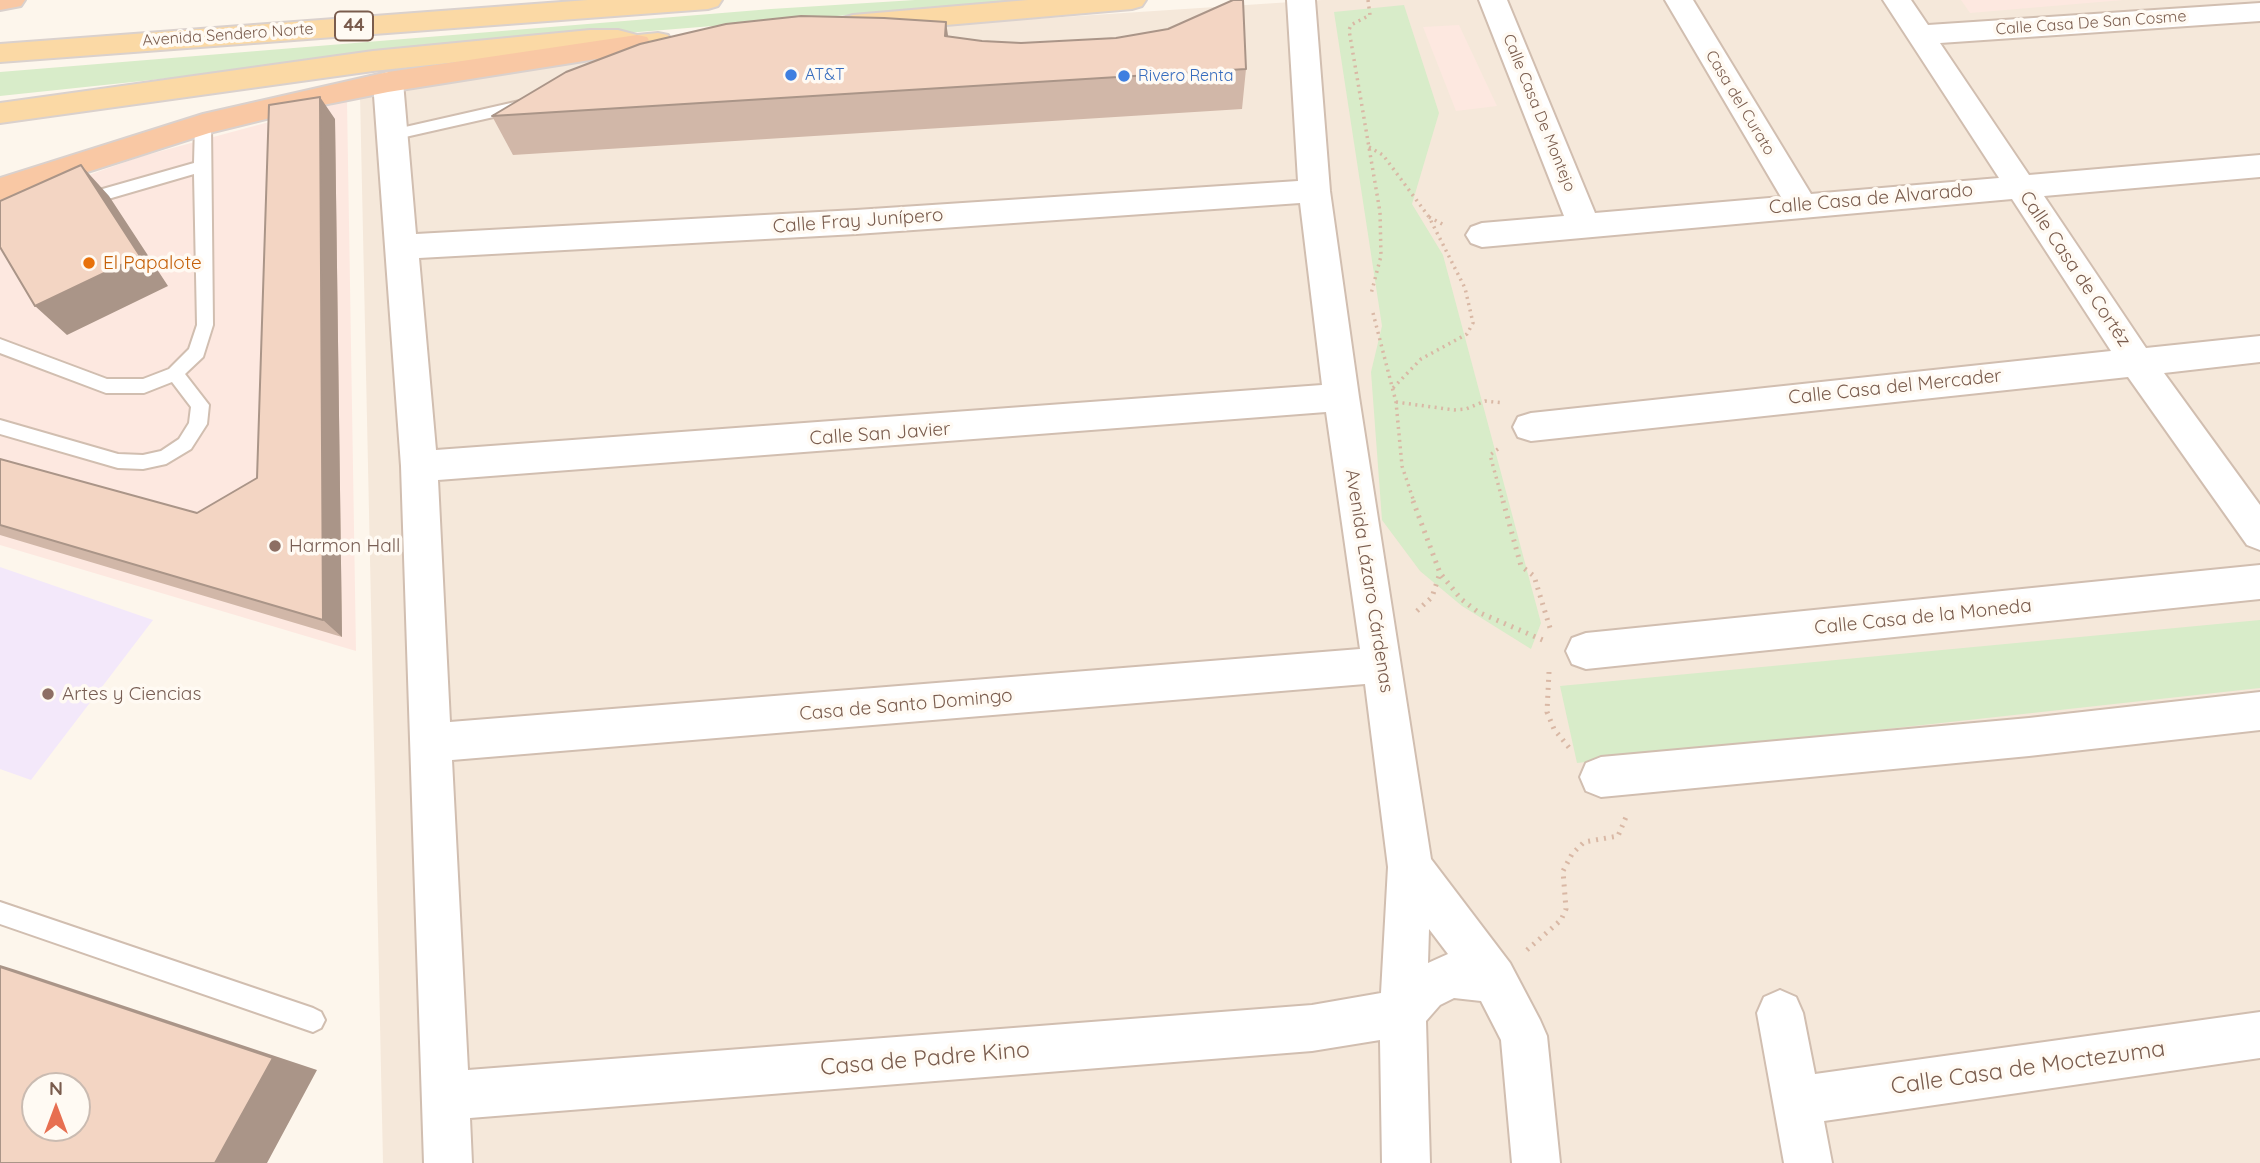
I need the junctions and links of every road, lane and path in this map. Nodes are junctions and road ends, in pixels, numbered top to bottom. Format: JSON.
{"nodes":[{"id":1,"x":11,"y":0,"type":"edge"},
{"id":2,"x":358,"y":0,"type":"edge"},
{"id":3,"x":708,"y":0,"type":"edge"},
{"id":4,"x":1132,"y":0,"type":"edge"},
{"id":5,"x":1301,"y":0,"type":"edge"},
{"id":6,"x":1367,"y":0,"type":"edge"},
{"id":7,"x":1493,"y":0,"type":"edge"},
{"id":8,"x":1679,"y":0,"type":"edge"},
{"id":9,"x":1897,"y":0,"type":"edge"},
{"id":10,"x":0,"y":3,"type":"edge"},
{"id":11,"x":2260,"y":12,"type":"edge"},
{"id":12,"x":836,"y":27,"type":"edge"},
{"id":13,"x":0,"y":30,"type":"edge"},
{"id":14,"x":1922,"y":35,"type":"junction"},
{"id":15,"x":678,"y":40,"type":"edge"},
{"id":16,"x":636,"y":44,"type":"junction"},
{"id":17,"x":0,"y":53,"type":"edge"},
{"id":18,"x":388,"y":82,"type":"junction"},
{"id":19,"x":537,"y":102,"type":"edge"},
{"id":20,"x":0,"y":113,"type":"edge"},
{"id":21,"x":204,"y":124,"type":"junction"},
{"id":22,"x":392,"y":135,"type":"junction"},
{"id":23,"x":1369,"y":147,"type":"junction"},
{"id":24,"x":202,"y":166,"type":"junction"},
{"id":25,"x":2260,"y":166,"type":"edge"},
{"id":26,"x":2019,"y":186,"type":"junction"},
{"id":27,"x":0,"y":189,"type":"edge"},
{"id":28,"x":1314,"y":191,"type":"junction"},
{"id":29,"x":67,"y":205,"type":"edge"},
{"id":30,"x":1802,"y":206,"type":"junction"},
{"id":31,"x":1584,"y":225,"type":"junction"},
{"id":32,"x":1482,"y":235,"type":"dead end"},
{"id":33,"x":401,"y":247,"type":"junction"},
{"id":34,"x":0,"y":346,"type":"edge"},
{"id":35,"x":2260,"y":349,"type":"edge"},
{"id":36,"x":2136,"y":361,"type":"junction"},
{"id":37,"x":175,"y":374,"type":"junction"},
{"id":38,"x":1393,"y":389,"type":"junction"},
{"id":39,"x":1340,"y":397,"type":"junction"},
{"id":40,"x":1396,"y":402,"type":"junction"},
{"id":41,"x":0,"y":427,"type":"edge"},
{"id":42,"x":1531,"y":427,"type":"junction"},
{"id":43,"x":419,"y":466,"type":"junction"},
{"id":44,"x":2260,"y":534,"type":"edge"},
{"id":45,"x":2260,"y":582,"type":"edge"},
{"id":46,"x":1586,"y":651,"type":"dead end"},
{"id":47,"x":1382,"y":665,"type":"junction"},
{"id":48,"x":1549,"y":671,"type":"dead end"},
{"id":49,"x":2260,"y":711,"type":"edge"},
{"id":50,"x":430,"y":743,"type":"junction"},
{"id":51,"x":1601,"y":777,"type":"junction"},
{"id":52,"x":1409,"y":867,"type":"junction"},
{"id":53,"x":0,"y":913,"type":"edge"},
{"id":54,"x":1494,"y":979,"type":"junction"},
{"id":55,"x":1403,"y":1013,"type":"junction"},
{"id":56,"x":1780,"y":1013,"type":"dead end"},
{"id":57,"x":313,"y":1020,"type":"dead end"},
{"id":58,"x":2260,"y":1035,"type":"edge"},
{"id":59,"x":445,"y":1096,"type":"junction"},
{"id":60,"x":1796,"y":1101,"type":"junction"},
{"id":61,"x":448,"y":1163,"type":"edge"},
{"id":62,"x":1406,"y":1163,"type":"edge"},
{"id":63,"x":1536,"y":1163,"type":"edge"},
{"id":64,"x":1808,"y":1163,"type":"edge"}],
"edges":[{"from":1,"to":10,"type":"main road"},
{"from":2,"to":13,"type":"main road","name":"Avenida Sendero Norte","number":"44"},
{"from":3,"to":17,"type":"main road","name":"Avenida Sendero Norte","number":"44"},
{"from":4,"to":12,"type":"main road"},
{"from":5,"to":28,"type":"street","name":"Avenida Lázaro Cárdenas"},
{"from":6,"to":23,"type":"path"},
{"from":7,"to":31,"type":"street","name":"Calle Casa De Montejo"},
{"from":8,"to":30,"type":"street","name":"Casa del Curato"},
{"from":9,"to":14,"type":"street","name":"Calle Casa de Cortéz"},
{"from":11,"to":14,"type":"street","name":"Calle Casa De San Cosme"},
{"from":14,"to":26,"type":"street","name":"Calle Casa de Cortéz"},
{"from":15,"to":16,"type":"main road"},
{"from":16,"to":18,"type":"highway"},
{"from":16,"to":20,"type":"main road"},
{"from":18,"to":21,"type":"highway"},
{"from":18,"to":22,"type":"street"},
{"from":19,"to":22,"type":"lane"},
{"from":21,"to":24,"type":"lane"},
{"from":21,"to":27,"type":"highway"},
{"from":22,"to":33,"type":"street"},
{"from":23,"to":38,"type":"path"},
{"from":23,"to":38,"type":"path"},
{"from":24,"to":29,"type":"lane"},
{"from":24,"to":37,"type":"lane"},
{"from":25,"to":26,"type":"street","name":"Calle Casa de Alvarado"},
{"from":26,"to":30,"type":"street","name":"Calle Casa de Alvarado"},
{"from":26,"to":36,"type":"street","name":"Calle Casa de Cortéz"},
{"from":28,"to":33,"type":"street","name":"Calle Fray Junípero"},
{"from":28,"to":39,"type":"street","name":"Avenida Lázaro Cárdenas"},
{"from":30,"to":31,"type":"street","name":"Calle Casa de Alvarado"},
{"from":31,"to":32,"type":"street","name":"Calle Casa de Alvarado"},
{"from":33,"to":43,"type":"street"},
{"from":34,"to":37,"type":"lane"},
{"from":35,"to":36,"type":"street","name":"Calle Casa del Mercader"},
{"from":36,"to":42,"type":"street","name":"Calle Casa del Mercader"},
{"from":36,"to":44,"type":"street","name":"Calle Casa de Cortéz"},
{"from":37,"to":41,"type":"lane"},
{"from":38,"to":40,"type":"path"},
{"from":39,"to":43,"type":"street","name":"Calle San Javier"},
{"from":39,"to":47,"type":"street","name":"Avenida Lázaro Cárdenas"},
{"from":40,"to":42,"type":"path"},
{"from":40,"to":42,"type":"path"},
{"from":43,"to":50,"type":"street"},
{"from":45,"to":46,"type":"street","name":"Calle Casa de la Moneda"},
{"from":47,"to":50,"type":"street","name":"Casa de Santo Domingo"},
{"from":47,"to":52,"type":"street","name":"Avenida Lázaro Cárdenas"},
{"from":48,"to":51,"type":"path"},
{"from":49,"to":51,"type":"street"},
{"from":50,"to":59,"type":"street"},
{"from":51,"to":54,"type":"path"},
{"from":52,"to":54,"type":"street"},
{"from":52,"to":55,"type":"street","name":"Avenida Lázaro Cárdenas"},
{"from":53,"to":57,"type":"lane"},
{"from":54,"to":55,"type":"street"},
{"from":54,"to":63,"type":"street"},
{"from":55,"to":59,"type":"street","name":"Casa de Padre Kino"},
{"from":55,"to":62,"type":"street","name":"Avenida Lázaro Cárdenas"},
{"from":56,"to":60,"type":"street"},
{"from":58,"to":60,"type":"street","name":"Calle Casa de Moctezuma"},
{"from":59,"to":61,"type":"street"},
{"from":60,"to":64,"type":"street"}]}
